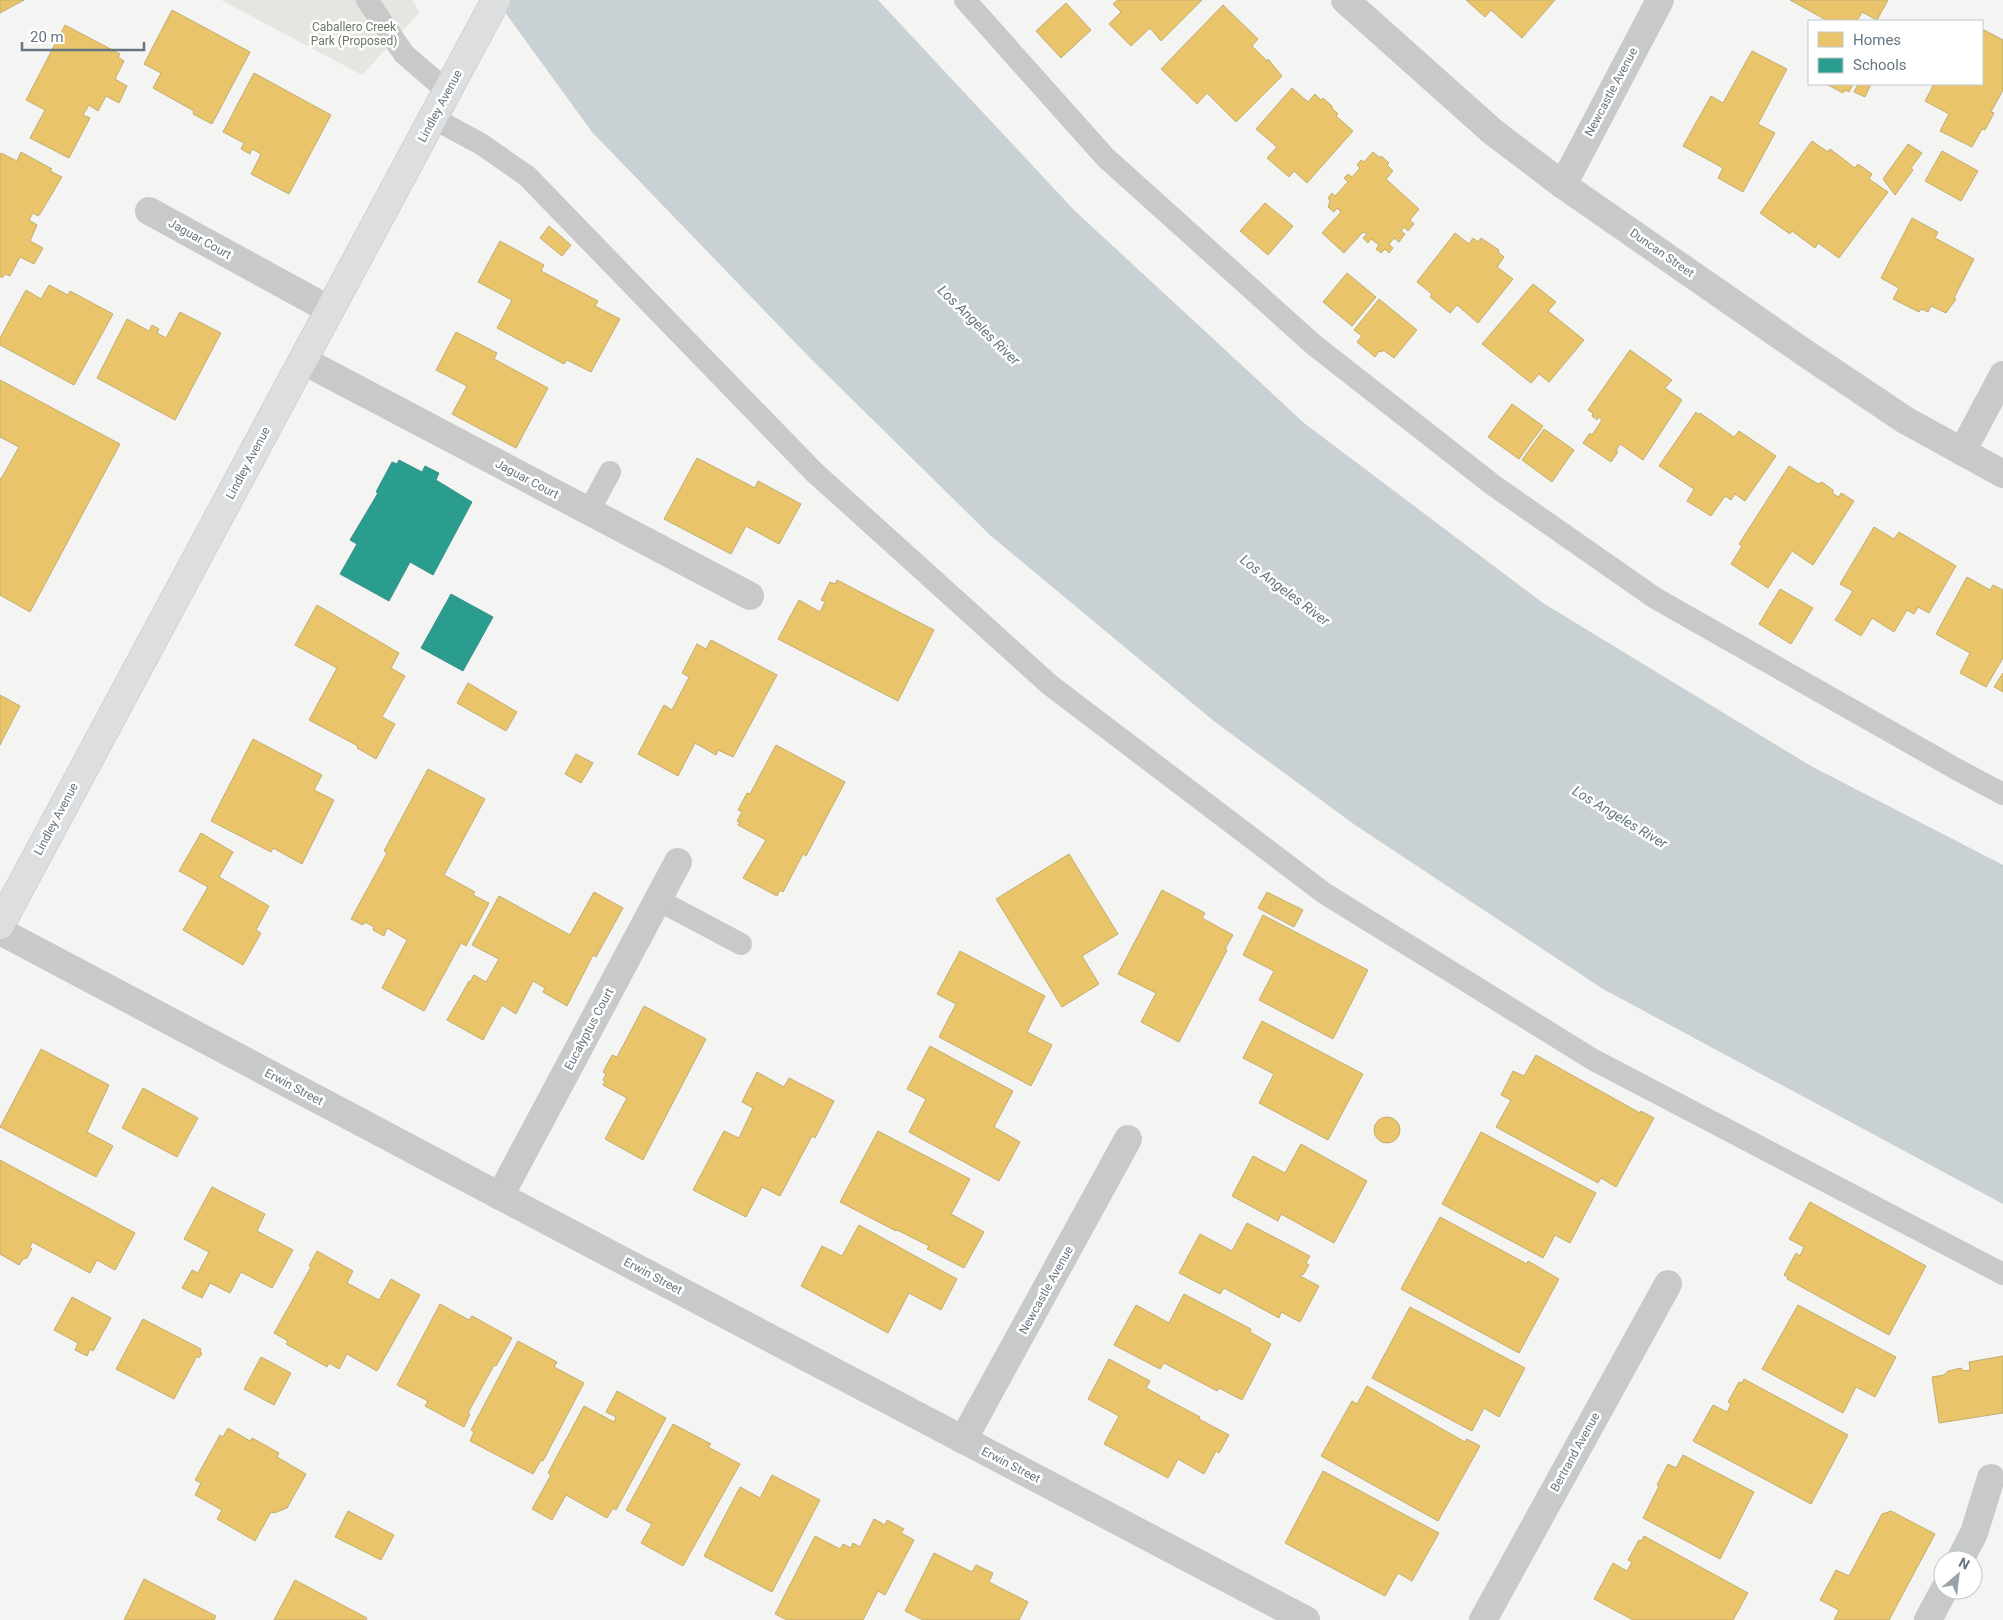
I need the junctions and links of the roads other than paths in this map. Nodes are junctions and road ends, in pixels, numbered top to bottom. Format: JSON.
{"nodes":[{"id":1,"x":367,"y":0,"type":"edge"},
{"id":2,"x":496,"y":0,"type":"edge"},
{"id":3,"x":965,"y":0,"type":"edge"},
{"id":4,"x":1345,"y":0,"type":"edge"},
{"id":5,"x":1660,"y":0,"type":"edge"},
{"id":6,"x":451,"y":85,"type":"junction"},
{"id":7,"x":433,"y":118,"type":"junction"},
{"id":8,"x":1563,"y":184,"type":"junction"},
{"id":9,"x":149,"y":211,"type":"dead end"},
{"id":10,"x":330,"y":310,"type":"junction"},
{"id":11,"x":304,"y":361,"type":"junction"},
{"id":12,"x":2003,"y":375,"type":"edge"},
{"id":13,"x":1962,"y":452,"type":"junction"},
{"id":14,"x":610,"y":472,"type":"dead end"},
{"id":15,"x":2003,"y":474,"type":"edge"},
{"id":16,"x":589,"y":511,"type":"junction"},
{"id":17,"x":750,"y":596,"type":"dead end"},
{"id":18,"x":2003,"y":794,"type":"edge"},
{"id":19,"x":678,"y":862,"type":"dead end"},
{"id":20,"x":658,"y":900,"type":"junction"},
{"id":21,"x":0,"y":925,"type":"edge"},
{"id":22,"x":0,"y":931,"type":"edge"},
{"id":23,"x":741,"y":944,"type":"dead end"},
{"id":24,"x":1128,"y":1139,"type":"dead end"},
{"id":25,"x":500,"y":1196,"type":"junction"},
{"id":26,"x":2003,"y":1274,"type":"edge"},
{"id":27,"x":1668,"y":1284,"type":"dead end"},
{"id":28,"x":963,"y":1440,"type":"junction"},
{"id":29,"x":1991,"y":1478,"type":"dead end"},
{"id":30,"x":1965,"y":1550,"type":"edge"},
{"id":31,"x":1939,"y":1600,"type":"edge"},
{"id":32,"x":1306,"y":1620,"type":"edge"},
{"id":33,"x":1483,"y":1620,"type":"edge"},
{"id":34,"x":1928,"y":1620,"type":"edge"}],
"edges":[{"from":1,"to":6,"type":"lane"},
{"from":2,"to":6,"type":"main road","name":"Lindley Avenue"},
{"from":3,"to":18,"type":"lane"},
{"from":4,"to":8,"type":"street","name":"Duncan Street"},
{"from":5,"to":8,"type":"street","name":"Newcastle Avenue"},
{"from":6,"to":7,"type":"main road","name":"Lindley Avenue"},
{"from":7,"to":10,"type":"main road","name":"Lindley Avenue"},
{"from":7,"to":26,"type":"lane"},
{"from":8,"to":13,"type":"street","name":"Duncan Street"},
{"from":9,"to":10,"type":"street","name":"Jaguar Court"},
{"from":10,"to":11,"type":"main road","name":"Lindley Avenue"},
{"from":11,"to":16,"type":"street","name":"Jaguar Court"},
{"from":11,"to":21,"type":"main road","name":"Lindley Avenue"},
{"from":12,"to":13,"type":"street"},
{"from":13,"to":15,"type":"street","name":"Duncan Street"},
{"from":14,"to":16,"type":"lane"},
{"from":16,"to":17,"type":"street","name":"Jaguar Court"},
{"from":19,"to":20,"type":"street","name":"Eucalyptus Court"},
{"from":20,"to":23,"type":"lane"},
{"from":20,"to":25,"type":"street","name":"Eucalyptus Court"},
{"from":22,"to":25,"type":"street","name":"Erwin Street"},
{"from":24,"to":28,"type":"street","name":"Newcastle Avenue"},
{"from":25,"to":28,"type":"street","name":"Erwin Street"},
{"from":27,"to":33,"type":"street","name":"Bertrand Avenue"},
{"from":28,"to":32,"type":"street","name":"Erwin Street"},
{"from":29,"to":30,"type":"street"},
{"from":31,"to":34,"type":"street"}]}
